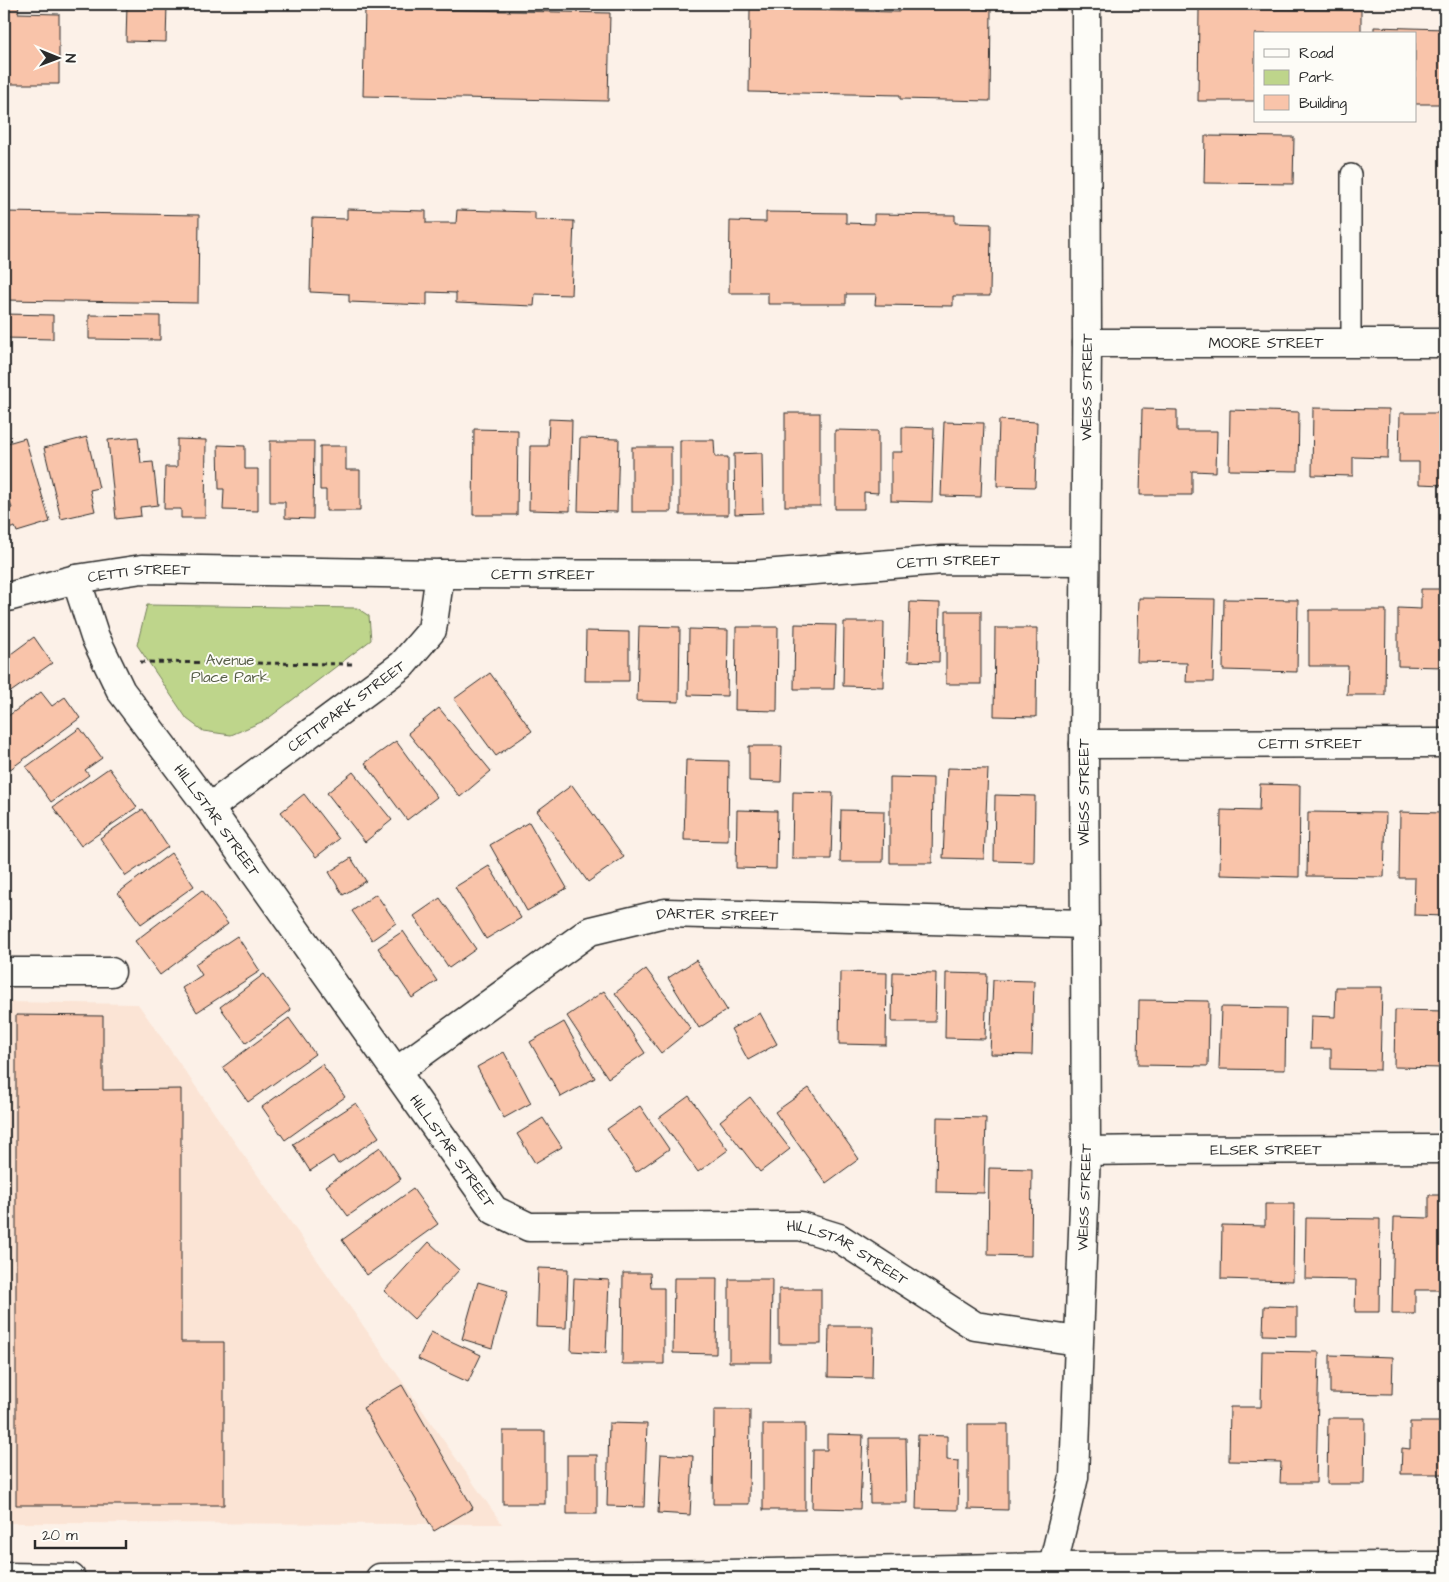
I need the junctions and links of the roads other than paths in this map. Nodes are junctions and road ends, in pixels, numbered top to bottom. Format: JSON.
{"nodes":[{"id":1,"x":1086,"y":4,"type":"edge"},
{"id":2,"x":1351,"y":174,"type":"dead end"},
{"id":3,"x":1087,"y":343,"type":"junction"},
{"id":4,"x":1351,"y":343,"type":"junction"},
{"id":5,"x":1445,"y":343,"type":"edge"},
{"id":6,"x":1085,"y":561,"type":"junction"},
{"id":7,"x":440,"y":574,"type":"junction"},
{"id":8,"x":76,"y":579,"type":"junction"},
{"id":9,"x":4,"y":598,"type":"edge"},
{"id":10,"x":1445,"y":743,"type":"edge"},
{"id":11,"x":1084,"y":744,"type":"junction"},
{"id":12,"x":210,"y":808,"type":"junction"},
{"id":13,"x":1084,"y":924,"type":"junction"},
{"id":14,"x":4,"y":972,"type":"edge"},
{"id":15,"x":111,"y":972,"type":"dead end"},
{"id":16,"x":397,"y":1071,"type":"junction"},
{"id":17,"x":1445,"y":1149,"type":"edge"},
{"id":18,"x":1086,"y":1151,"type":"junction"},
{"id":19,"x":1078,"y":1340,"type":"junction"},
{"id":20,"x":1445,"y":1566,"type":"edge"},
{"id":21,"x":1052,"y":1573,"type":"edge"},
{"id":22,"x":894,"y":1574,"type":"edge"},
{"id":23,"x":726,"y":1576,"type":"edge"},
{"id":24,"x":612,"y":1577,"type":"edge"},
{"id":25,"x":4,"y":1578,"type":"edge"},
{"id":26,"x":71,"y":1578,"type":"edge"},
{"id":27,"x":380,"y":1578,"type":"edge"}],
"edges":[{"from":1,"to":3,"type":"street","name":"WEISS STREET"},
{"from":2,"to":4,"type":"lane"},
{"from":3,"to":4,"type":"street","name":"MOORE STREET"},
{"from":3,"to":6,"type":"street","name":"WEISS STREET"},
{"from":4,"to":5,"type":"street","name":"MOORE STREET"},
{"from":6,"to":7,"type":"street","name":"CETTI STREET"},
{"from":6,"to":11,"type":"street","name":"WEISS STREET"},
{"from":7,"to":8,"type":"street","name":"CETTI STREET"},
{"from":7,"to":12,"type":"street","name":"CETTIPARK STREET"},
{"from":8,"to":9,"type":"street","name":"CETTI STREET"},
{"from":8,"to":12,"type":"street","name":"HILLSTAR STREET"},
{"from":10,"to":11,"type":"street","name":"CETTI STREET"},
{"from":11,"to":13,"type":"street","name":"WEISS STREET"},
{"from":12,"to":16,"type":"street","name":"HILLSTAR STREET"},
{"from":13,"to":16,"type":"street","name":"DARTER STREET"},
{"from":13,"to":18,"type":"street","name":"WEISS STREET"},
{"from":14,"to":15,"type":"street"},
{"from":16,"to":19,"type":"street","name":"HILLSTAR STREET"},
{"from":17,"to":18,"type":"street","name":"ELSER STREET"},
{"from":18,"to":19,"type":"street","name":"WEISS STREET"},
{"from":19,"to":21,"type":"street","name":"WEISS STREET"},
{"from":20,"to":21,"type":"street"},
{"from":21,"to":22,"type":"street"},
{"from":22,"to":23,"type":"street"},
{"from":23,"to":24,"type":"street"},
{"from":24,"to":27,"type":"street"},
{"from":25,"to":26,"type":"street"}]}
